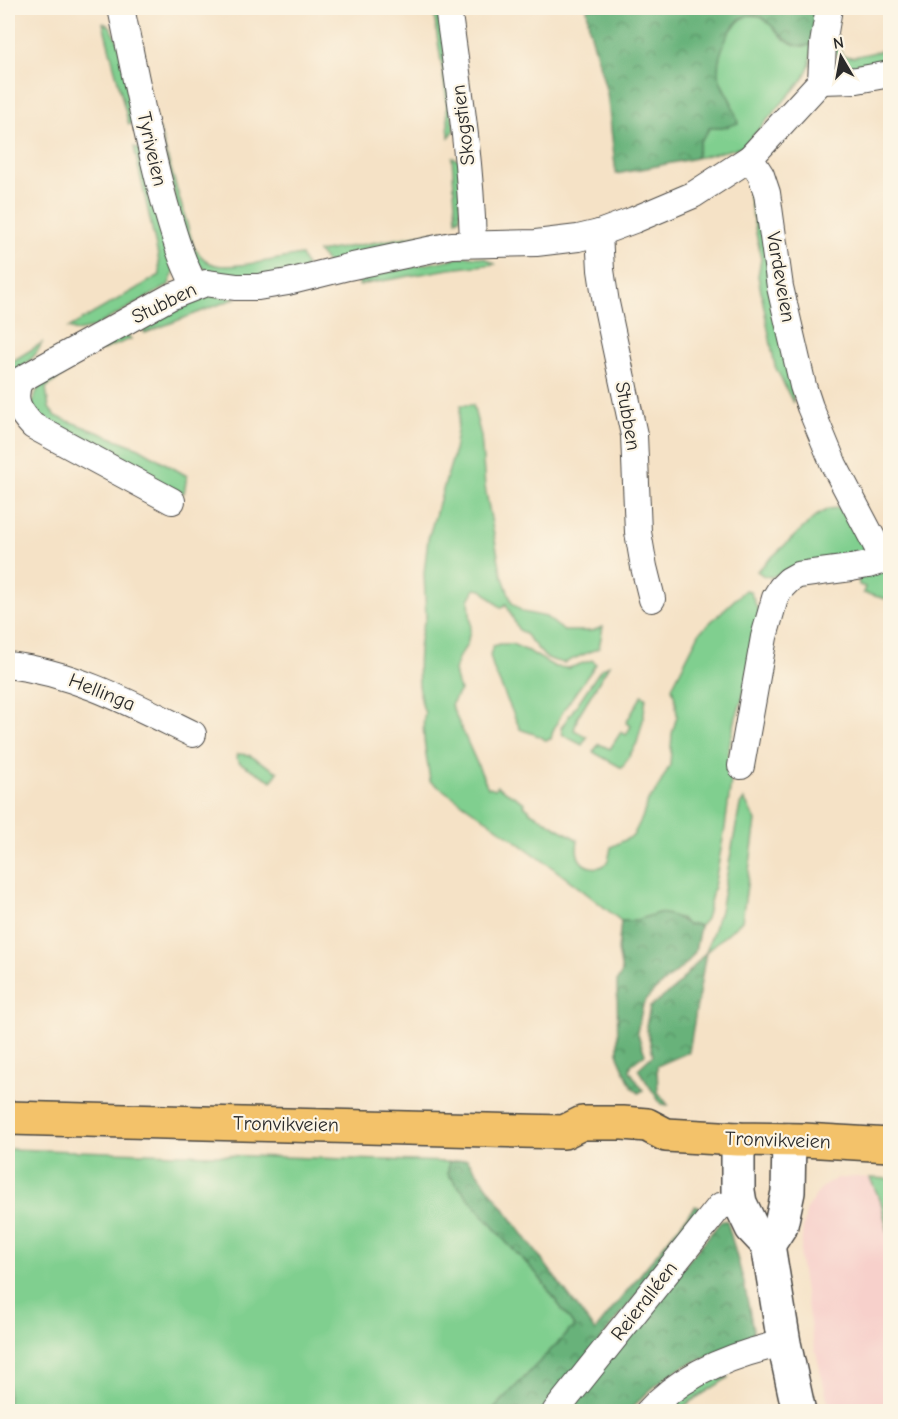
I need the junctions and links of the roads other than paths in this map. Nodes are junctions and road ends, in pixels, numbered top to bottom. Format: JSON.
{"nodes":[{"id":1,"x":121,"y":8,"type":"edge"},
{"id":2,"x":448,"y":8,"type":"edge"},
{"id":3,"x":829,"y":8,"type":"edge"},
{"id":4,"x":891,"y":74,"type":"edge"},
{"id":5,"x":821,"y":81,"type":"junction"},
{"id":6,"x":750,"y":158,"type":"junction"},
{"id":7,"x":599,"y":234,"type":"junction"},
{"id":8,"x":473,"y":243,"type":"junction"},
{"id":9,"x":195,"y":286,"type":"junction"},
{"id":10,"x":172,"y":501,"type":"dead end"},
{"id":11,"x":887,"y":560,"type":"edge"},
{"id":12,"x":652,"y":598,"type":"dead end"},
{"id":13,"x":8,"y":665,"type":"edge"},
{"id":14,"x":192,"y":734,"type":"dead end"},
{"id":15,"x":741,"y":766,"type":"dead end"},
{"id":16,"x":8,"y":1118,"type":"edge"},
{"id":17,"x":738,"y":1139,"type":"junction"},
{"id":18,"x":789,"y":1140,"type":"junction"},
{"id":19,"x":891,"y":1145,"type":"edge"},
{"id":20,"x":740,"y":1203,"type":"junction"},
{"id":21,"x":768,"y":1245,"type":"junction"},
{"id":22,"x":784,"y":1343,"type":"junction"},
{"id":23,"x":555,"y":1412,"type":"edge"},
{"id":24,"x":648,"y":1412,"type":"edge"},
{"id":25,"x":799,"y":1412,"type":"edge"}],
"edges":[{"from":1,"to":9,"type":"street","name":"Tyriveien"},
{"from":2,"to":8,"type":"street","name":"Skogstien"},
{"from":3,"to":5,"type":"street"},
{"from":4,"to":5,"type":"street"},
{"from":5,"to":6,"type":"street"},
{"from":6,"to":7,"type":"street","name":"Stubben"},
{"from":6,"to":11,"type":"street","name":"Vardeveien"},
{"from":7,"to":8,"type":"street","name":"Stubben"},
{"from":7,"to":12,"type":"street","name":"Stubben"},
{"from":8,"to":9,"type":"street","name":"Stubben"},
{"from":9,"to":10,"type":"street","name":"Stubben"},
{"from":11,"to":15,"type":"street","name":"Vardeveien"},
{"from":13,"to":14,"type":"street","name":"Hellinga"},
{"from":16,"to":17,"type":"main road","name":"Tronvikveien"},
{"from":17,"to":18,"type":"main road","name":"Tronvikveien"},
{"from":17,"to":20,"type":"street"},
{"from":18,"to":19,"type":"main road","name":"Tronvikveien"},
{"from":18,"to":21,"type":"street"},
{"from":20,"to":21,"type":"street"},
{"from":20,"to":23,"type":"street","name":"Reieralléen"},
{"from":21,"to":22,"type":"street"},
{"from":22,"to":24,"type":"street"},
{"from":22,"to":25,"type":"street"}]}
